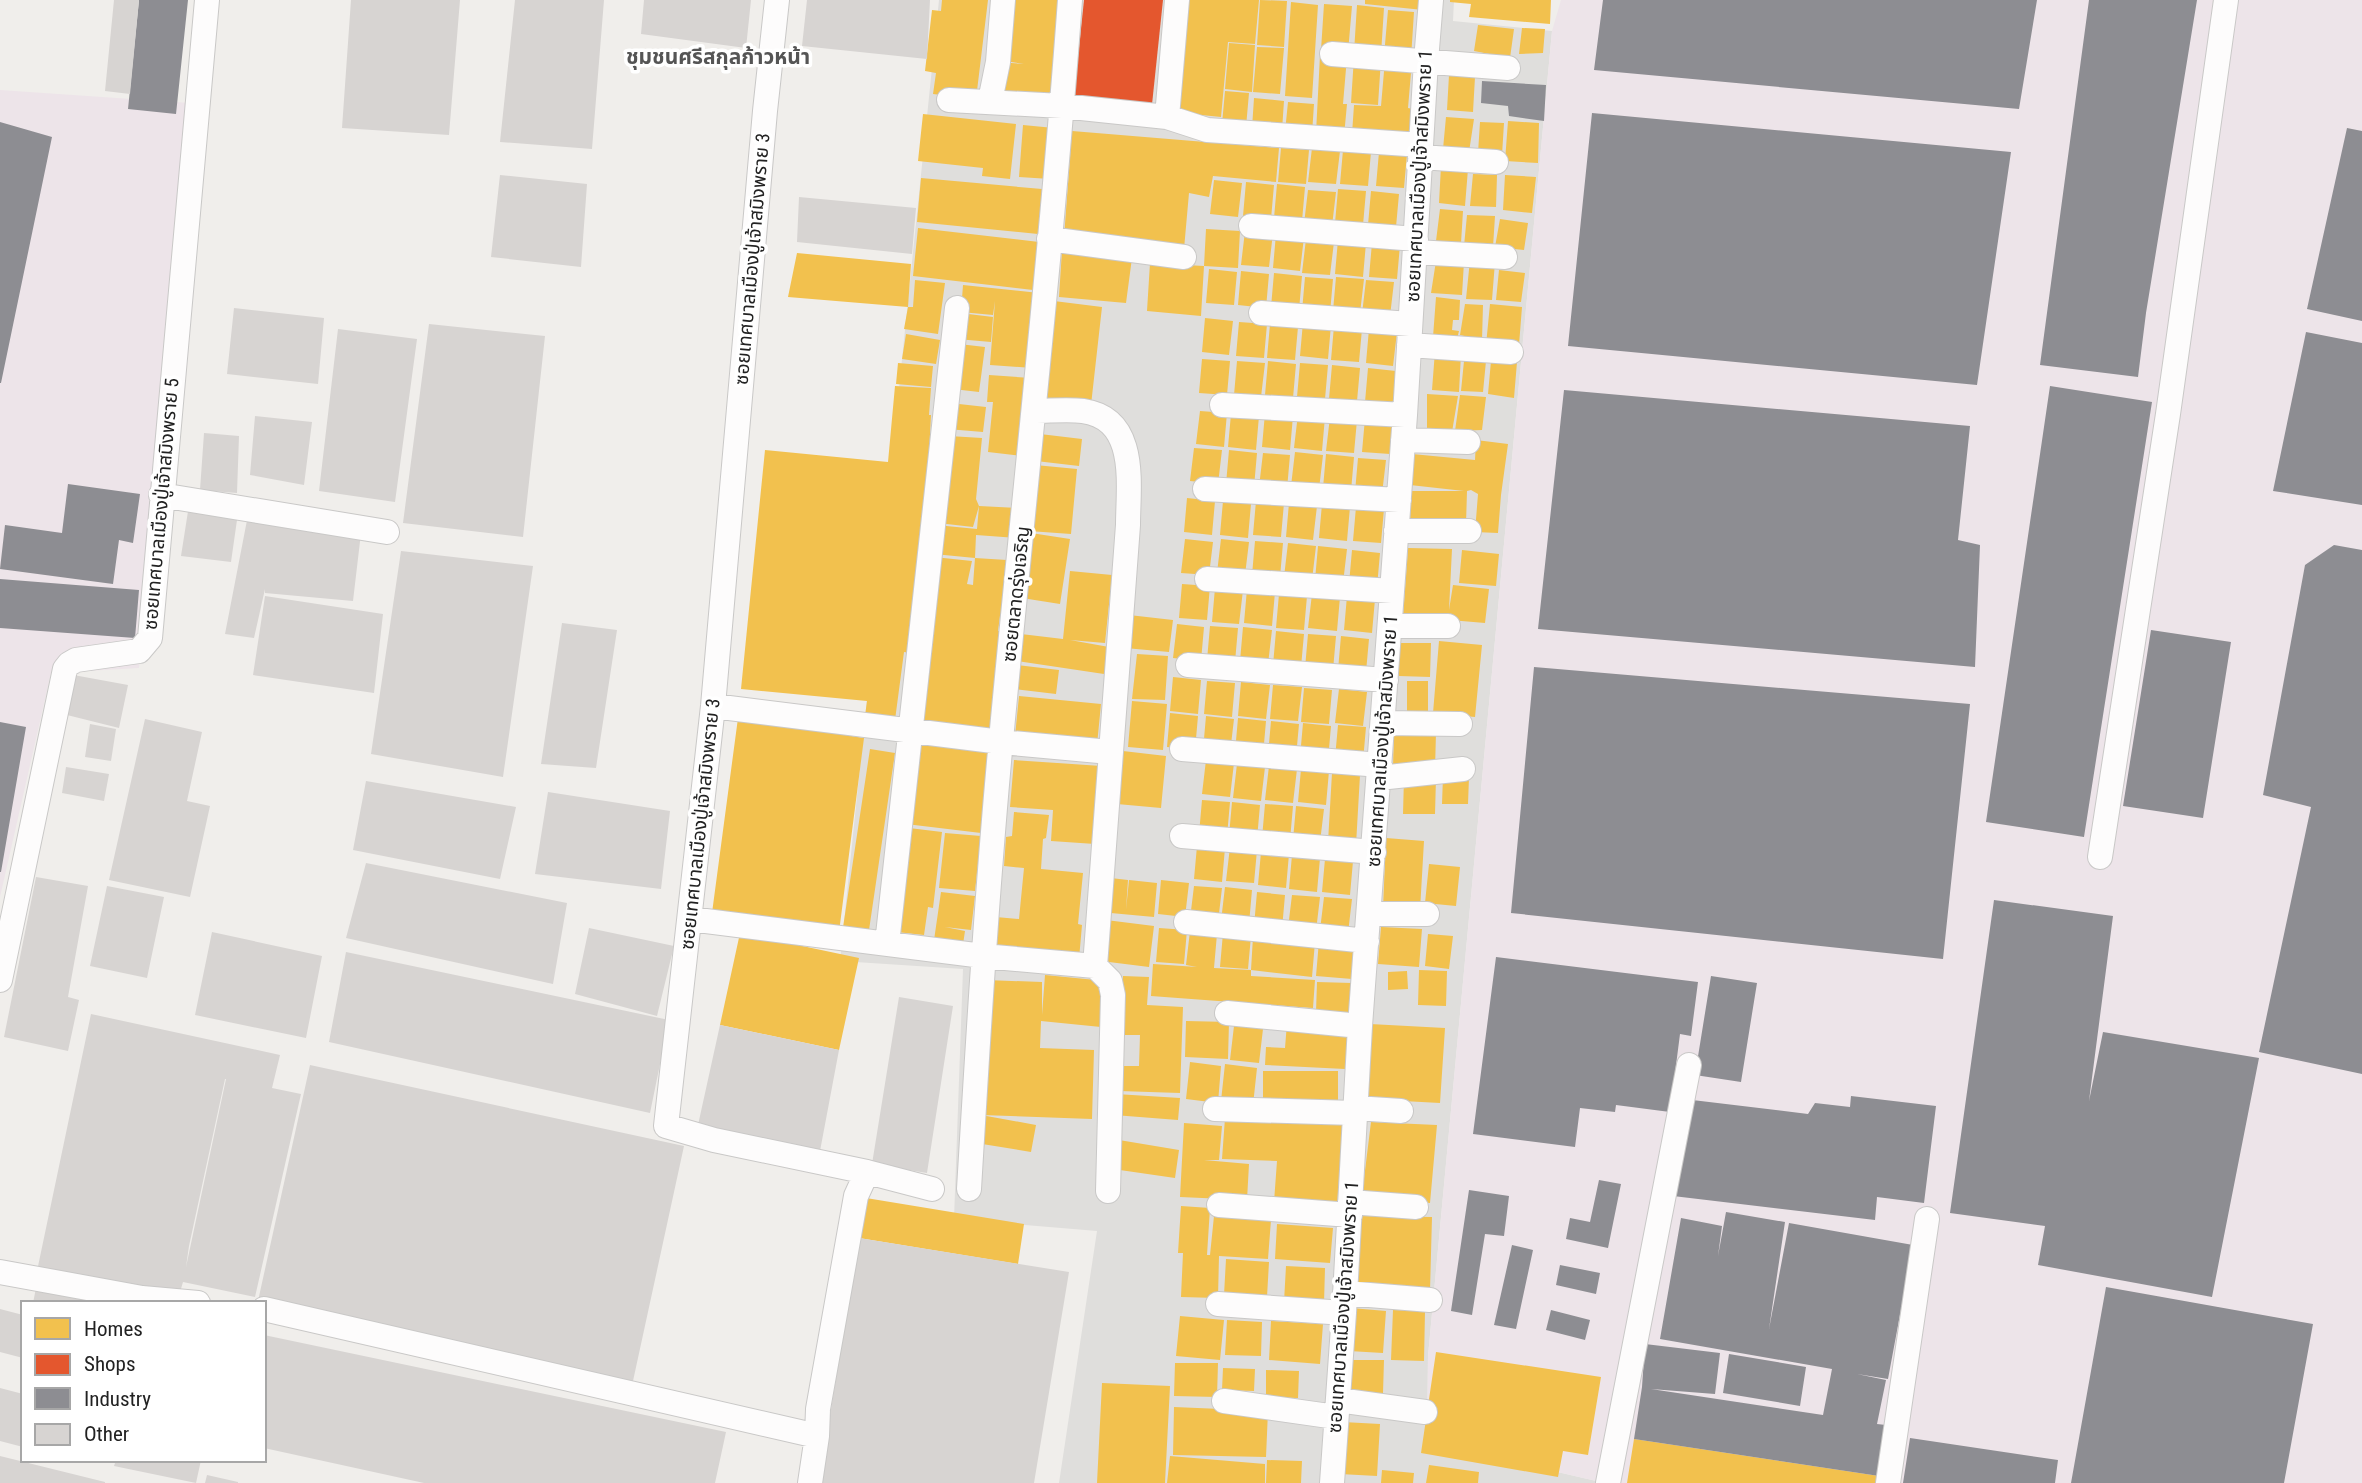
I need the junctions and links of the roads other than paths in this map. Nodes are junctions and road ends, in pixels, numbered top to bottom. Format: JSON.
{"nodes":[{"id":1,"x":207,"y":0,"type":"edge"},
{"id":2,"x":777,"y":0,"type":"edge"},
{"id":3,"x":1003,"y":0,"type":"edge"},
{"id":4,"x":1070,"y":0,"type":"edge"},
{"id":5,"x":1177,"y":0,"type":"edge"},
{"id":6,"x":1432,"y":0,"type":"edge"},
{"id":7,"x":2227,"y":0,"type":"edge"},
{"id":8,"x":1332,"y":54,"type":"dead end"},
{"id":9,"x":1426,"y":61,"type":"junction"},
{"id":10,"x":1508,"y":68,"type":"dead end"},
{"id":11,"x":949,"y":100,"type":"dead end"},
{"id":12,"x":990,"y":101,"type":"junction"},
{"id":13,"x":1062,"y":106,"type":"junction"},
{"id":14,"x":1167,"y":117,"type":"junction"},
{"id":15,"x":1420,"y":151,"type":"junction"},
{"id":16,"x":1496,"y":162,"type":"dead end"},
{"id":17,"x":1251,"y":226,"type":"dead end"},
{"id":18,"x":1049,"y":239,"type":"junction"},
{"id":19,"x":1415,"y":245,"type":"junction"},
{"id":20,"x":1184,"y":257,"type":"dead end"},
{"id":21,"x":1505,"y":257,"type":"dead end"},
{"id":22,"x":957,"y":308,"type":"dead end"},
{"id":23,"x":1261,"y":313,"type":"dead end"},
{"id":24,"x":1410,"y":334,"type":"junction"},
{"id":25,"x":1511,"y":352,"type":"dead end"},
{"id":26,"x":1222,"y":405,"type":"dead end"},
{"id":27,"x":1034,"y":411,"type":"junction"},
{"id":28,"x":1405,"y":415,"type":"junction"},
{"id":29,"x":1403,"y":440,"type":"junction"},
{"id":30,"x":1468,"y":442,"type":"dead end"},
{"id":31,"x":1205,"y":489,"type":"dead end"},
{"id":32,"x":161,"y":495,"type":"junction"},
{"id":33,"x":1399,"y":500,"type":"junction"},
{"id":34,"x":1469,"y":530,"type":"dead end"},
{"id":35,"x":1396,"y":531,"type":"junction"},
{"id":36,"x":387,"y":533,"type":"dead end"},
{"id":37,"x":1207,"y":579,"type":"dead end"},
{"id":38,"x":1392,"y":591,"type":"junction"},
{"id":39,"x":1390,"y":626,"type":"junction"},
{"id":40,"x":1448,"y":626,"type":"dead end"},
{"id":41,"x":1188,"y":665,"type":"dead end"},
{"id":42,"x":1386,"y":680,"type":"junction"},
{"id":43,"x":713,"y":706,"type":"junction"},
{"id":44,"x":1383,"y":723,"type":"junction"},
{"id":45,"x":1460,"y":724,"type":"dead end"},
{"id":46,"x":911,"y":731,"type":"junction"},
{"id":47,"x":1001,"y":742,"type":"junction"},
{"id":48,"x":1182,"y":749,"type":"dead end"},
{"id":49,"x":1110,"y":752,"type":"junction"},
{"id":50,"x":1463,"y":769,"type":"dead end"},
{"id":51,"x":1380,"y":771,"type":"junction"},
{"id":52,"x":1182,"y":836,"type":"dead end"},
{"id":53,"x":1374,"y":852,"type":"junction"},
{"id":54,"x":2101,"y":858,"type":"dead end"},
{"id":55,"x":1369,"y":914,"type":"junction"},
{"id":56,"x":1427,"y":914,"type":"dead end"},
{"id":57,"x":690,"y":919,"type":"junction"},
{"id":58,"x":1186,"y":922,"type":"dead end"},
{"id":59,"x":1367,"y":941,"type":"junction"},
{"id":60,"x":887,"y":944,"type":"junction"},
{"id":61,"x":983,"y":956,"type":"junction"},
{"id":62,"x":1095,"y":966,"type":"junction"},
{"id":63,"x":0,"y":981,"type":"edge"},
{"id":64,"x":1227,"y":1013,"type":"dead end"},
{"id":65,"x":1360,"y":1026,"type":"junction"},
{"id":66,"x":1689,"y":1065,"type":"dead end"},
{"id":67,"x":1215,"y":1109,"type":"dead end"},
{"id":68,"x":1355,"y":1111,"type":"junction"},
{"id":69,"x":1401,"y":1111,"type":"dead end"},
{"id":70,"x":867,"y":1172,"type":"junction"},
{"id":71,"x":932,"y":1189,"type":"dead end"},
{"id":72,"x":969,"y":1189,"type":"dead end"},
{"id":73,"x":1108,"y":1191,"type":"dead end"},
{"id":74,"x":1219,"y":1205,"type":"dead end"},
{"id":75,"x":1416,"y":1207,"type":"dead end"},
{"id":76,"x":1350,"y":1209,"type":"junction"},
{"id":77,"x":1927,"y":1219,"type":"dead end"},
{"id":78,"x":0,"y":1272,"type":"edge"},
{"id":79,"x":1430,"y":1300,"type":"dead end"},
{"id":80,"x":176,"y":1301,"type":"edge"},
{"id":81,"x":1345,"y":1303,"type":"junction"},
{"id":82,"x":1218,"y":1304,"type":"dead end"},
{"id":83,"x":266,"y":1309,"type":"edge"},
{"id":84,"x":1224,"y":1401,"type":"dead end"},
{"id":85,"x":1337,"y":1409,"type":"junction"},
{"id":86,"x":1425,"y":1412,"type":"dead end"},
{"id":87,"x":817,"y":1436,"type":"junction"},
{"id":88,"x":810,"y":1483,"type":"edge"},
{"id":89,"x":1332,"y":1483,"type":"edge"},
{"id":90,"x":1608,"y":1483,"type":"edge"},
{"id":91,"x":1888,"y":1483,"type":"edge"}],
"edges":[{"from":1,"to":32,"type":"street","name":"ซอยเทศบาลเมืองปู่เจ้าสมิงพราย 5"},
{"from":2,"to":43,"type":"street","name":"ซอยเทศบาลเมืองปู่เจ้าสมิงพราย 3"},
{"from":3,"to":12,"type":"street"},
{"from":4,"to":13,"type":"street","name":"ซอยตลาดรุ่งเจริญ"},
{"from":5,"to":14,"type":"street"},
{"from":6,"to":9,"type":"street","name":"ซอยเทศบาลเมืองปู่เจ้าสมิงพราย 1"},
{"from":7,"to":54,"type":"street"},
{"from":8,"to":9,"type":"street"},
{"from":9,"to":10,"type":"street"},
{"from":9,"to":15,"type":"street","name":"ซอยเทศบาลเมืองปู่เจ้าสมิงพราย 1"},
{"from":11,"to":12,"type":"street"},
{"from":12,"to":13,"type":"street"},
{"from":13,"to":14,"type":"street"},
{"from":13,"to":18,"type":"street","name":"ซอยตลาดรุ่งเจริญ"},
{"from":14,"to":15,"type":"street"},
{"from":15,"to":16,"type":"street"},
{"from":15,"to":19,"type":"street","name":"ซอยเทศบาลเมืองปู่เจ้าสมิงพราย 1"},
{"from":17,"to":19,"type":"street"},
{"from":18,"to":20,"type":"street"},
{"from":18,"to":27,"type":"street","name":"ซอยตลาดรุ่งเจริญ"},
{"from":19,"to":21,"type":"street"},
{"from":19,"to":24,"type":"street","name":"ซอยเทศบาลเมืองปู่เจ้าสมิงพราย 1"},
{"from":22,"to":46,"type":"street"},
{"from":23,"to":24,"type":"street"},
{"from":24,"to":25,"type":"street"},
{"from":24,"to":28,"type":"street","name":"ซอยเทศบาลเมืองปู่เจ้าสมิงพราย 1"},
{"from":26,"to":28,"type":"street"},
{"from":27,"to":47,"type":"street","name":"ซอยตลาดรุ่งเจริญ"},
{"from":27,"to":49,"type":"street"},
{"from":28,"to":29,"type":"street","name":"ซอยเทศบาลเมืองปู่เจ้าสมิงพราย 1"},
{"from":29,"to":30,"type":"street"},
{"from":29,"to":33,"type":"street","name":"ซอยเทศบาลเมืองปู่เจ้าสมิงพราย 1"},
{"from":31,"to":33,"type":"street"},
{"from":32,"to":36,"type":"street"},
{"from":32,"to":63,"type":"street","name":"ซอยเทศบาลเมืองปู่เจ้าสมิงพราย 5"},
{"from":33,"to":35,"type":"street","name":"ซอยเทศบาลเมืองปู่เจ้าสมิงพราย 1"},
{"from":34,"to":35,"type":"street"},
{"from":35,"to":38,"type":"street","name":"ซอยเทศบาลเมืองปู่เจ้าสมิงพราย 1"},
{"from":37,"to":38,"type":"street"},
{"from":38,"to":39,"type":"street","name":"ซอยเทศบาลเมืองปู่เจ้าสมิงพราย 1"},
{"from":39,"to":40,"type":"street"},
{"from":39,"to":42,"type":"street","name":"ซอยเทศบาลเมืองปู่เจ้าสมิงพราย 1"},
{"from":41,"to":42,"type":"street"},
{"from":42,"to":44,"type":"street","name":"ซอยเทศบาลเมืองปู่เจ้าสมิงพราย 1"},
{"from":43,"to":46,"type":"street"},
{"from":43,"to":57,"type":"street","name":"ซอยเทศบาลเมืองปู่เจ้าสมิงพราย 3"},
{"from":44,"to":45,"type":"street"},
{"from":44,"to":51,"type":"street","name":"ซอยเทศบาลเมืองปู่เจ้าสมิงพราย 1"},
{"from":46,"to":47,"type":"street"},
{"from":46,"to":60,"type":"street"},
{"from":47,"to":49,"type":"street"},
{"from":47,"to":61,"type":"street","name":"ซอยตลาดรุ่งเจริญ"},
{"from":48,"to":51,"type":"street"},
{"from":49,"to":62,"type":"street"},
{"from":50,"to":51,"type":"street"},
{"from":51,"to":53,"type":"street","name":"ซอยเทศบาลเมืองปู่เจ้าสมิงพราย 1"},
{"from":52,"to":53,"type":"street"},
{"from":53,"to":55,"type":"street","name":"ซอยเทศบาลเมืองปู่เจ้าสมิงพราย 1"},
{"from":55,"to":56,"type":"street"},
{"from":55,"to":59,"type":"street","name":"ซอยเทศบาลเมืองปู่เจ้าสมิงพราย 1"},
{"from":57,"to":60,"type":"street"},
{"from":57,"to":70,"type":"street","name":"ซอยเทศบาลเมืองปู่เจ้าสมิงพราย 3"},
{"from":58,"to":59,"type":"street"},
{"from":59,"to":65,"type":"street","name":"ซอยเทศบาลเมืองปู่เจ้าสมิงพราย 1"},
{"from":60,"to":61,"type":"street"},
{"from":61,"to":62,"type":"street"},
{"from":61,"to":72,"type":"street","name":"ซอยตลาดรุ่งเจริญ"},
{"from":62,"to":73,"type":"street"},
{"from":64,"to":65,"type":"street"},
{"from":65,"to":68,"type":"street","name":"ซอยเทศบาลเมืองปู่เจ้าสมิงพราย 1"},
{"from":66,"to":90,"type":"street"},
{"from":67,"to":68,"type":"street"},
{"from":68,"to":69,"type":"street"},
{"from":68,"to":76,"type":"street","name":"ซอยเทศบาลเมืองปู่เจ้าสมิงพราย 1"},
{"from":70,"to":71,"type":"street"},
{"from":70,"to":87,"type":"street"},
{"from":74,"to":76,"type":"street"},
{"from":75,"to":76,"type":"street"},
{"from":76,"to":81,"type":"street","name":"ซอยเทศบาลเมืองปู่เจ้าสมิงพราย 1"},
{"from":77,"to":91,"type":"street"},
{"from":78,"to":80,"type":"street"},
{"from":79,"to":81,"type":"street"},
{"from":81,"to":82,"type":"street"},
{"from":81,"to":85,"type":"street","name":"ซอยเทศบาลเมืองปู่เจ้าสมิงพราย 1"},
{"from":83,"to":87,"type":"street"},
{"from":84,"to":85,"type":"street"},
{"from":85,"to":86,"type":"street"},
{"from":85,"to":89,"type":"street","name":"ซอยเทศบาลเมืองปู่เจ้าสมิงพราย 1"},
{"from":87,"to":88,"type":"street"}]}
